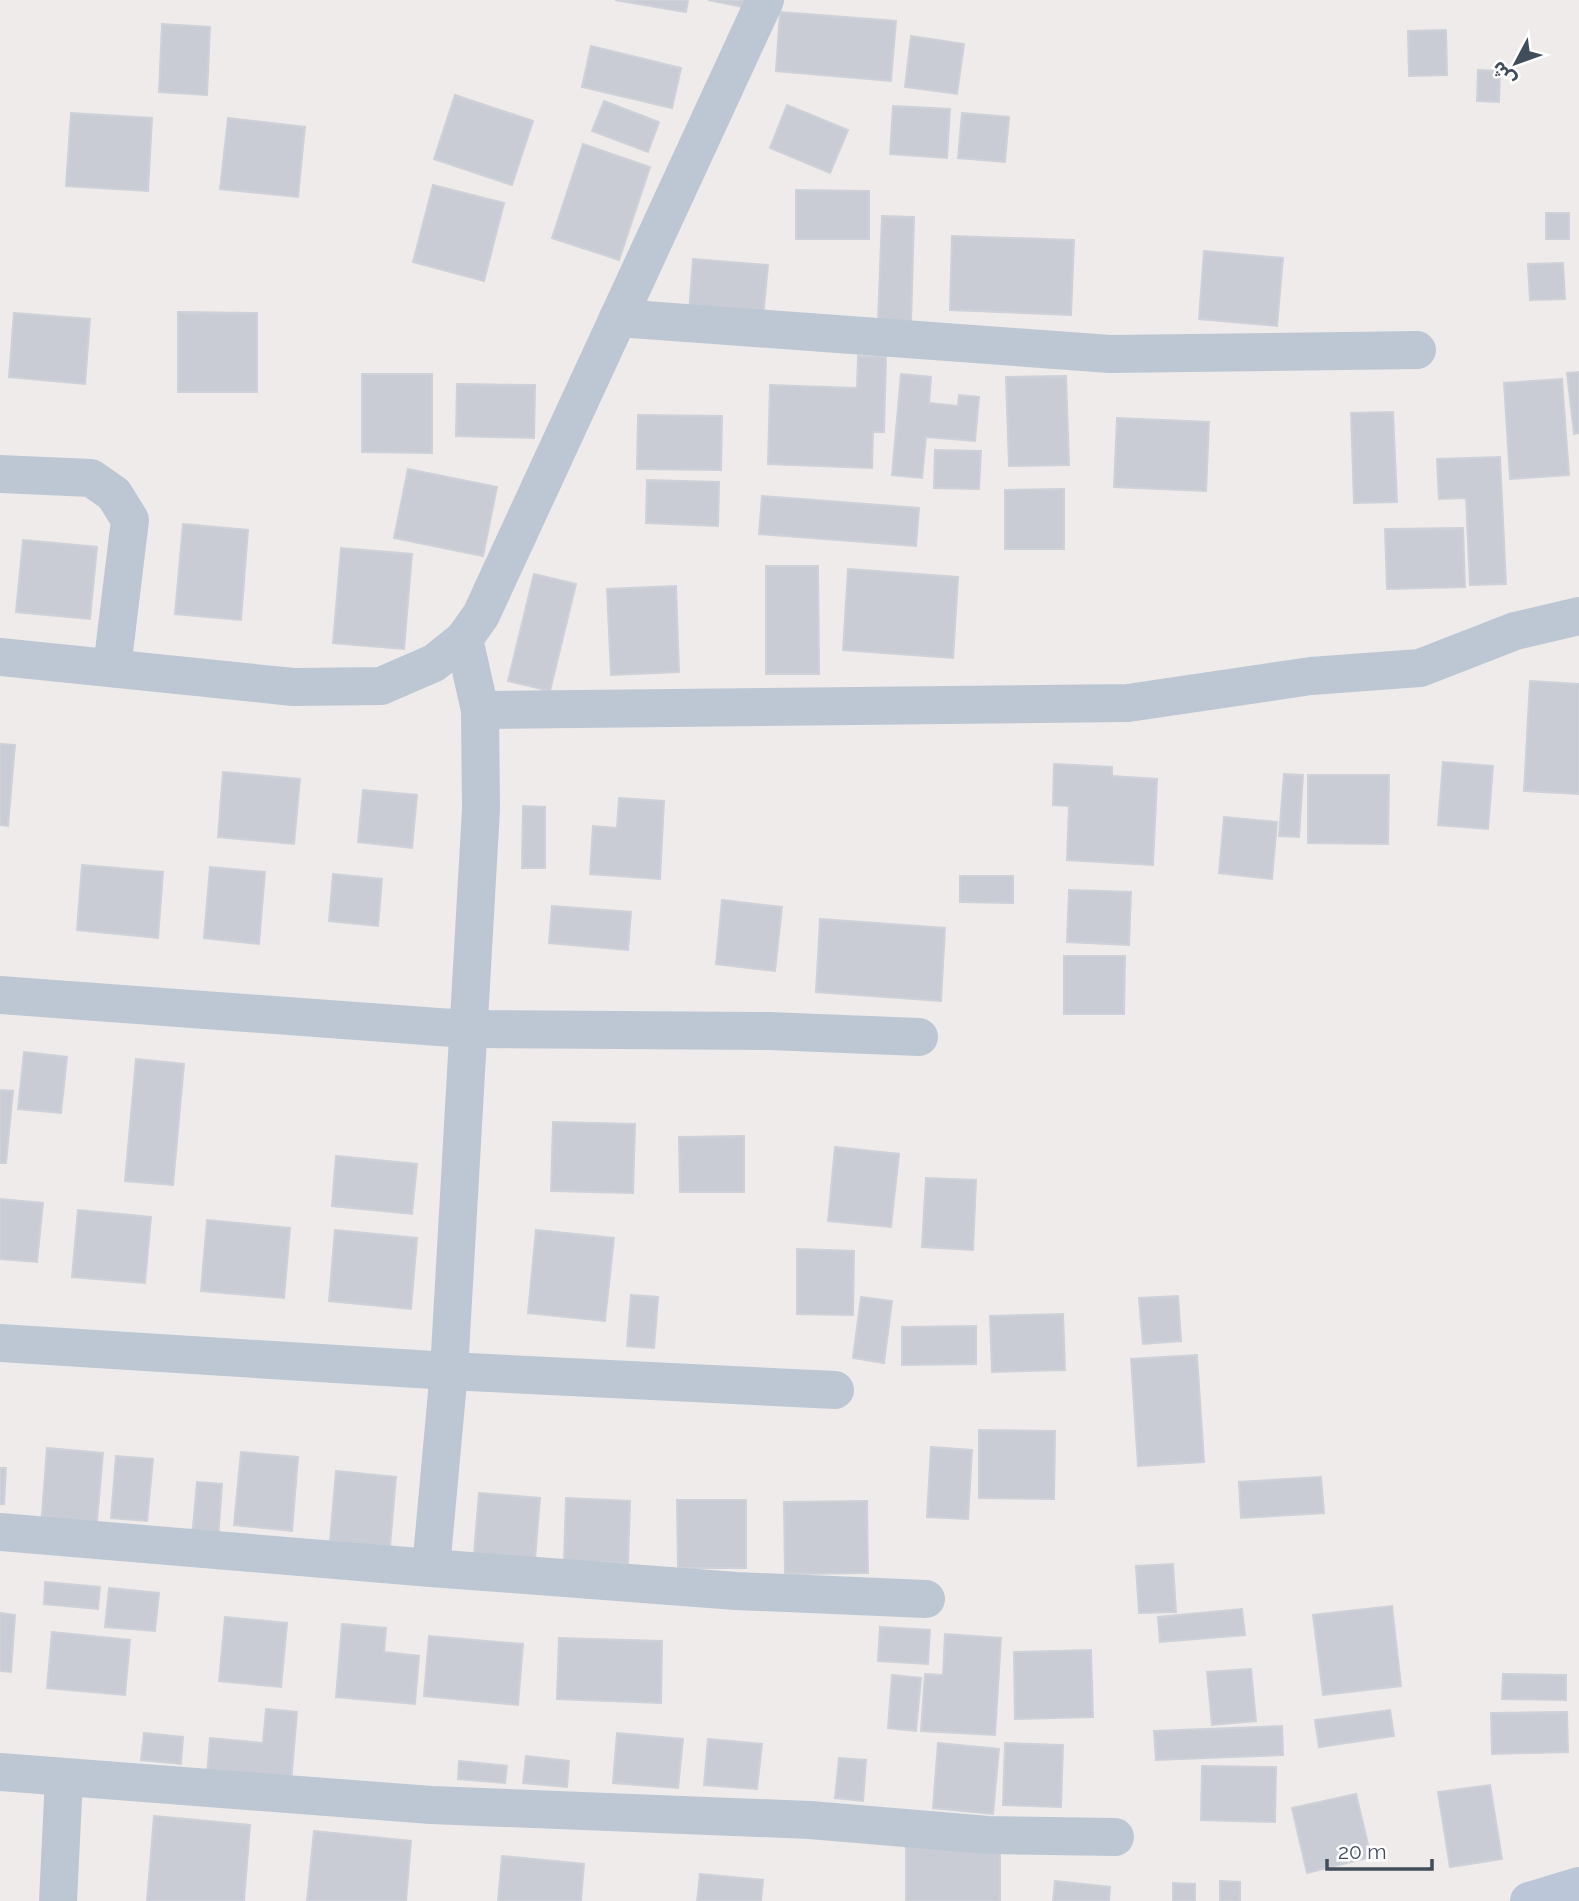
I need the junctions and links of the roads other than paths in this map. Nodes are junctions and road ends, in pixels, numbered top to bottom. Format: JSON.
{"nodes":[{"id":1,"x":765,"y":0,"type":"edge"},
{"id":2,"x":618,"y":318,"type":"junction"},
{"id":3,"x":1417,"y":350,"type":"dead end"},
{"id":4,"x":0,"y":474,"type":"edge"},
{"id":5,"x":1579,"y":616,"type":"edge"},
{"id":6,"x":464,"y":639,"type":"junction"},
{"id":7,"x":0,"y":657,"type":"edge"},
{"id":8,"x":112,"y":668,"type":"junction"},
{"id":9,"x":480,"y":710,"type":"junction"},
{"id":10,"x":0,"y":995,"type":"edge"},
{"id":11,"x":466,"y":1029,"type":"junction"},
{"id":12,"x":919,"y":1037,"type":"dead end"},
{"id":13,"x":0,"y":1343,"type":"edge"},
{"id":14,"x":449,"y":1371,"type":"junction"},
{"id":15,"x":835,"y":1390,"type":"dead end"},
{"id":16,"x":0,"y":1532,"type":"edge"},
{"id":17,"x":431,"y":1568,"type":"junction"},
{"id":18,"x":926,"y":1599,"type":"dead end"},
{"id":19,"x":0,"y":1772,"type":"edge"},
{"id":20,"x":64,"y":1778,"type":"junction"},
{"id":21,"x":1115,"y":1837,"type":"dead end"},
{"id":22,"x":1579,"y":1886,"type":"edge"},
{"id":23,"x":58,"y":1901,"type":"edge"},
{"id":24,"x":1529,"y":1901,"type":"edge"}],
"edges":[{"from":1,"to":2,"type":"street"},
{"from":2,"to":3,"type":"street"},
{"from":2,"to":6,"type":"street"},
{"from":4,"to":8,"type":"street"},
{"from":5,"to":9,"type":"street"},
{"from":6,"to":8,"type":"street"},
{"from":6,"to":9,"type":"street"},
{"from":7,"to":8,"type":"street"},
{"from":9,"to":11,"type":"street"},
{"from":10,"to":11,"type":"street"},
{"from":11,"to":12,"type":"street"},
{"from":11,"to":14,"type":"street"},
{"from":13,"to":14,"type":"street"},
{"from":14,"to":15,"type":"street"},
{"from":14,"to":17,"type":"street"},
{"from":16,"to":17,"type":"street"},
{"from":17,"to":18,"type":"street"},
{"from":19,"to":20,"type":"street"},
{"from":20,"to":21,"type":"street"},
{"from":20,"to":23,"type":"street"},
{"from":22,"to":24,"type":"street"}]}
